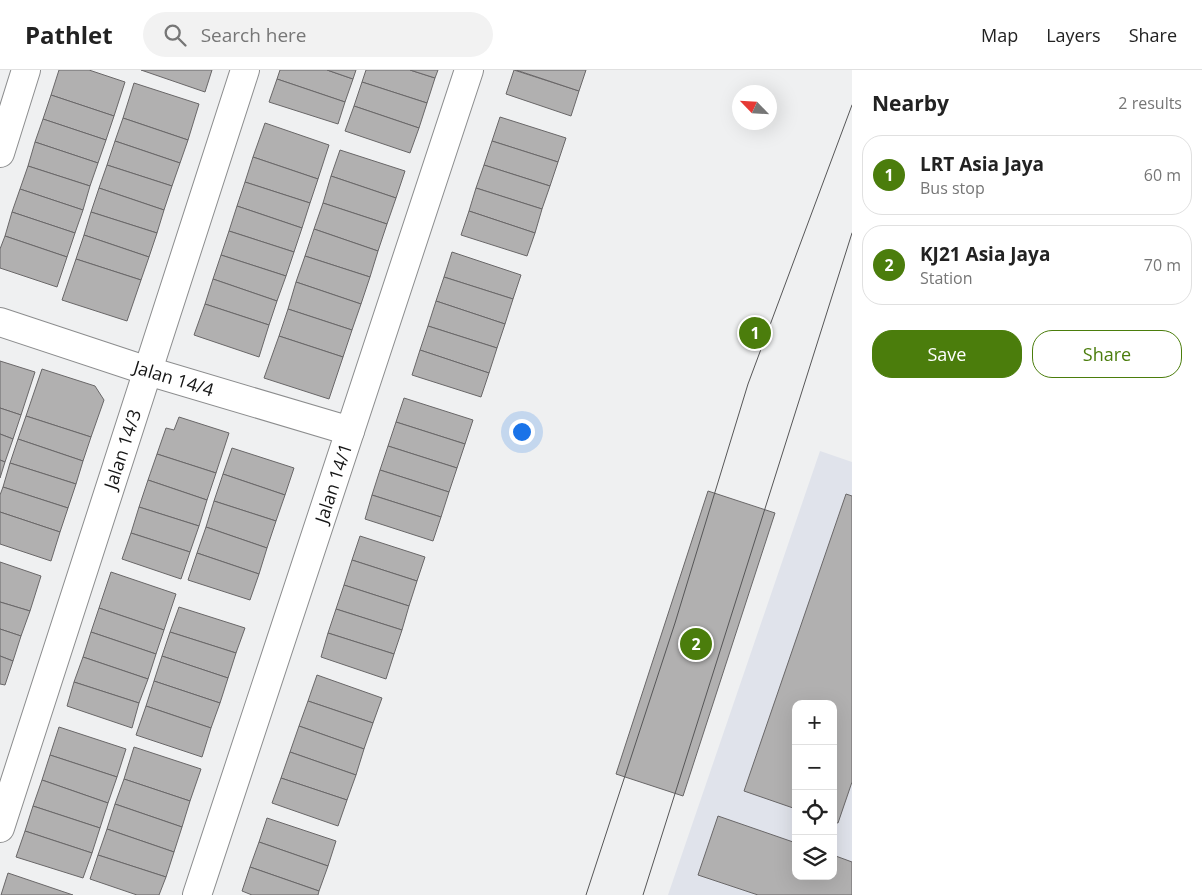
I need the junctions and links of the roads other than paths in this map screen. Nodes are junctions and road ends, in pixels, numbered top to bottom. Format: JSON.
{"nodes":[{"id":1,"x":26,"y":70,"type":"edge"},
{"id":2,"x":245,"y":70,"type":"edge"},
{"id":3,"x":469,"y":70,"type":"edge"},
{"id":4,"x":1,"y":145,"type":"edge"},
{"id":5,"x":0,"y":322,"type":"edge"},
{"id":6,"x":148,"y":371,"type":"junction"},
{"id":7,"x":350,"y":431,"type":"junction"},
{"id":8,"x":0,"y":828,"type":"edge"},
{"id":9,"x":197,"y":895,"type":"edge"}],
"edges":[{"from":1,"to":4,"type":"street"},
{"from":2,"to":6,"type":"street","name":"Jalan 14/3"},
{"from":3,"to":7,"type":"street","name":"Jalan 14/1"},
{"from":5,"to":6,"type":"street","name":"Jalan 14/4"},
{"from":6,"to":7,"type":"street","name":"Jalan 14/4"},
{"from":6,"to":8,"type":"street","name":"Jalan 14/3"},
{"from":7,"to":9,"type":"street","name":"Jalan 14/1"}]}
